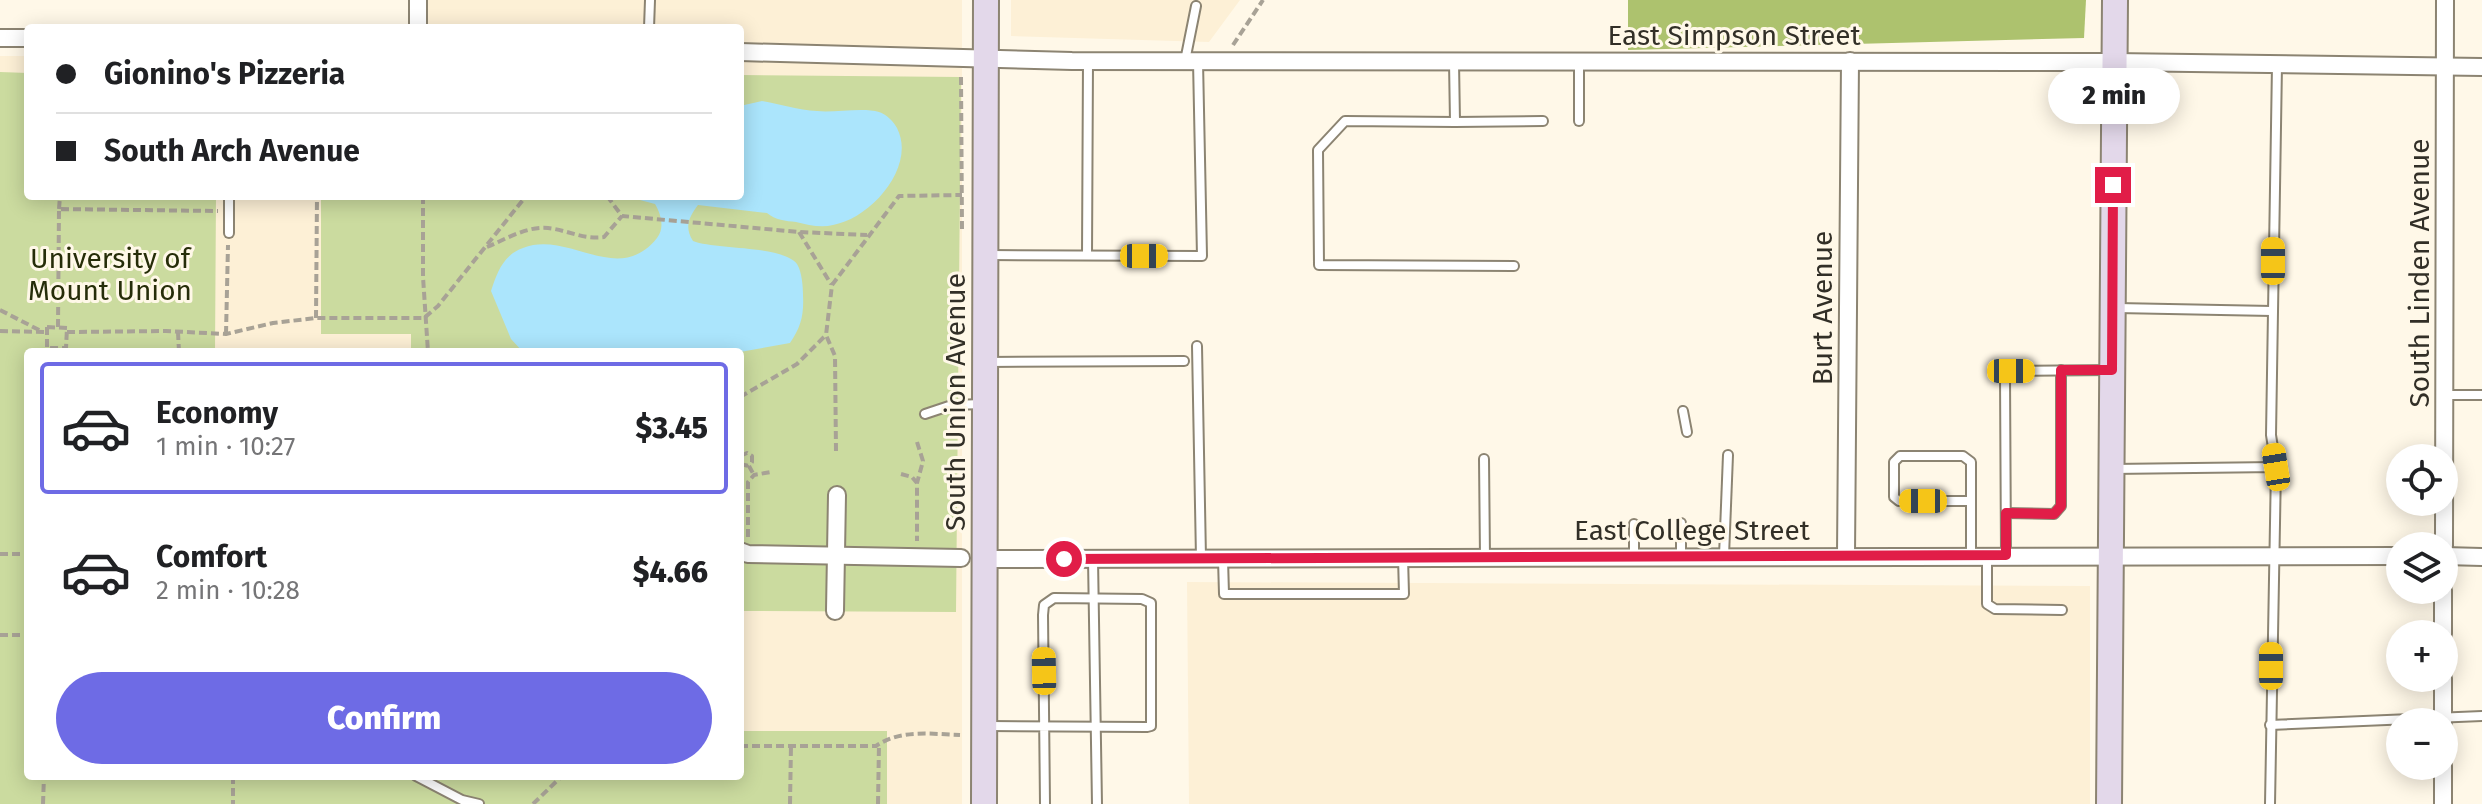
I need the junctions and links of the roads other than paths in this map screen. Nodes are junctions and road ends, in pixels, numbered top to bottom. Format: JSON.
{"nodes":[{"id":1,"x":418,"y":0,"type":"edge"},
{"id":2,"x":650,"y":0,"type":"edge"},
{"id":3,"x":986,"y":0,"type":"edge"},
{"id":4,"x":2115,"y":0,"type":"edge"},
{"id":5,"x":2445,"y":0,"type":"edge"},
{"id":6,"x":1196,"y":6,"type":"dead end"},
{"id":7,"x":418,"y":24,"type":"edge"},
{"id":8,"x":649,"y":24,"type":"edge"},
{"id":9,"x":0,"y":38,"type":"edge"},
{"id":10,"x":24,"y":38,"type":"edge"},
{"id":11,"x":744,"y":52,"type":"edge"},
{"id":12,"x":986,"y":59,"type":"junction"},
{"id":13,"x":1088,"y":61,"type":"junction"},
{"id":14,"x":1191,"y":61,"type":"junction"},
{"id":15,"x":1579,"y":61,"type":"junction"},
{"id":16,"x":1850,"y":61,"type":"junction"},
{"id":17,"x":1454,"y":62,"type":"junction"},
{"id":18,"x":2114,"y":62,"type":"junction"},
{"id":19,"x":2277,"y":64,"type":"junction"},
{"id":20,"x":2446,"y":66,"type":"junction"},
{"id":21,"x":2482,"y":67,"type":"edge"},
{"id":22,"x":1543,"y":121,"type":"dead end"},
{"id":23,"x":1579,"y":121,"type":"dead end"},
{"id":24,"x":1455,"y":122,"type":"junction"},
{"id":25,"x":229,"y":200,"type":"edge"},
{"id":26,"x":229,"y":233,"type":"road end"},
{"id":27,"x":986,"y":255,"type":"junction"},
{"id":28,"x":1087,"y":255,"type":"junction"},
{"id":29,"x":1514,"y":266,"type":"dead end"},
{"id":30,"x":2113,"y":308,"type":"junction"},
{"id":31,"x":2272,"y":311,"type":"junction"},
{"id":32,"x":1197,"y":346,"type":"dead end"},
{"id":33,"x":1184,"y":361,"type":"dead end"},
{"id":34,"x":985,"y":362,"type":"junction"},
{"id":35,"x":2061,"y":370,"type":"junction"},
{"id":36,"x":2112,"y":370,"type":"junction"},
{"id":37,"x":2445,"y":395,"type":"junction"},
{"id":38,"x":2482,"y":395,"type":"edge"},
{"id":39,"x":985,"y":404,"type":"junction"},
{"id":40,"x":1683,"y":411,"type":"dead end"},
{"id":41,"x":925,"y":414,"type":"dead end"},
{"id":42,"x":1687,"y":432,"type":"dead end"},
{"id":43,"x":1728,"y":455,"type":"dead end"},
{"id":44,"x":1484,"y":459,"type":"dead end"},
{"id":45,"x":2276,"y":467,"type":"junction"},
{"id":46,"x":2112,"y":469,"type":"junction"},
{"id":47,"x":837,"y":495,"type":"dead end"},
{"id":48,"x":1970,"y":501,"type":"junction"},
{"id":49,"x":2006,"y":513,"type":"junction"},
{"id":50,"x":1681,"y":523,"type":"dead end"},
{"id":51,"x":1634,"y":524,"type":"dead end"},
{"id":52,"x":2444,"y":532,"type":"edge"},
{"id":53,"x":744,"y":554,"type":"edge"},
{"id":54,"x":1846,"y":555,"type":"junction"},
{"id":55,"x":1979,"y":555,"type":"junction"},
{"id":56,"x":2006,"y":555,"type":"junction"},
{"id":57,"x":2111,"y":555,"type":"junction"},
{"id":58,"x":836,"y":556,"type":"junction"},
{"id":59,"x":1634,"y":556,"type":"junction"},
{"id":60,"x":1681,"y":556,"type":"junction"},
{"id":61,"x":1724,"y":556,"type":"junction"},
{"id":62,"x":2272,"y":556,"type":"junction"},
{"id":63,"x":2386,"y":556,"type":"edge"},
{"id":64,"x":2458,"y":556,"type":"edge"},
{"id":65,"x":1403,"y":557,"type":"junction"},
{"id":66,"x":1485,"y":557,"type":"junction"},
{"id":67,"x":2482,"y":557,"type":"edge"},
{"id":68,"x":1201,"y":558,"type":"junction"},
{"id":69,"x":1223,"y":558,"type":"junction"},
{"id":70,"x":973,"y":559,"type":"junction"},
{"id":71,"x":1093,"y":559,"type":"junction"},
{"id":72,"x":1095,"y":598,"type":"junction"},
{"id":73,"x":2062,"y":610,"type":"dead end"},
{"id":74,"x":835,"y":611,"type":"dead end"},
{"id":75,"x":2482,"y":716,"type":"edge"},
{"id":76,"x":2458,"y":718,"type":"edge"},
{"id":77,"x":2386,"y":721,"type":"edge"},
{"id":78,"x":2270,"y":725,"type":"junction"},
{"id":79,"x":984,"y":726,"type":"junction"},
{"id":80,"x":1045,"y":726,"type":"junction"},
{"id":81,"x":1098,"y":727,"type":"junction"},
{"id":82,"x":424,"y":780,"type":"edge"},
{"id":83,"x":2443,"y":780,"type":"edge"},
{"id":84,"x":479,"y":804,"type":"edge"},
{"id":85,"x":984,"y":804,"type":"edge"},
{"id":86,"x":1045,"y":804,"type":"edge"},
{"id":87,"x":1097,"y":804,"type":"edge"},
{"id":88,"x":2109,"y":804,"type":"edge"},
{"id":89,"x":2270,"y":804,"type":"edge"},
{"id":90,"x":2443,"y":804,"type":"edge"}],
"edges":[{"from":1,"to":7,"type":"street"},
{"from":2,"to":8,"type":"lane"},
{"from":3,"to":12,"type":"main road","name":"South Union Avenue"},
{"from":4,"to":18,"type":"main road"},
{"from":5,"to":20,"type":"street","name":"South Linden Avenue"},
{"from":6,"to":14,"type":"lane"},
{"from":9,"to":10,"type":"street"},
{"from":11,"to":12,"type":"street","name":"East Simpson Street"},
{"from":12,"to":13,"type":"street","name":"East Simpson Street"},
{"from":12,"to":27,"type":"main road","name":"South Union Avenue"},
{"from":13,"to":14,"type":"street","name":"East Simpson Street"},
{"from":13,"to":28,"type":"lane"},
{"from":14,"to":17,"type":"street","name":"East Simpson Street"},
{"from":14,"to":28,"type":"lane"},
{"from":15,"to":16,"type":"street","name":"East Simpson Street"},
{"from":15,"to":17,"type":"street","name":"East Simpson Street"},
{"from":15,"to":23,"type":"lane"},
{"from":16,"to":18,"type":"street","name":"East Simpson Street"},
{"from":16,"to":54,"type":"street","name":"Burt Avenue"},
{"from":17,"to":24,"type":"lane"},
{"from":18,"to":19,"type":"street","name":"East Simpson Street"},
{"from":18,"to":30,"type":"main road"},
{"from":19,"to":20,"type":"street","name":"East Simpson Street"},
{"from":19,"to":31,"type":"lane"},
{"from":20,"to":21,"type":"street","name":"East Simpson Street"},
{"from":20,"to":37,"type":"street","name":"South Linden Avenue"},
{"from":22,"to":24,"type":"lane"},
{"from":24,"to":29,"type":"lane"},
{"from":25,"to":26,"type":"lane"},
{"from":27,"to":28,"type":"lane"},
{"from":27,"to":34,"type":"main road","name":"South Union Avenue"},
{"from":30,"to":31,"type":"lane"},
{"from":30,"to":36,"type":"main road"},
{"from":31,"to":45,"type":"lane"},
{"from":32,"to":68,"type":"lane"},
{"from":33,"to":34,"type":"lane"},
{"from":34,"to":39,"type":"main road","name":"South Union Avenue"},
{"from":35,"to":36,"type":"lane"},
{"from":35,"to":49,"type":"lane"},
{"from":35,"to":49,"type":"lane"},
{"from":36,"to":46,"type":"main road"},
{"from":37,"to":38,"type":"lane"},
{"from":37,"to":52,"type":"street","name":"South Linden Avenue"},
{"from":39,"to":41,"type":"lane"},
{"from":39,"to":70,"type":"main road","name":"South Union Avenue"},
{"from":40,"to":42,"type":"lane"},
{"from":43,"to":61,"type":"lane"},
{"from":44,"to":66,"type":"lane"},
{"from":45,"to":46,"type":"lane"},
{"from":45,"to":62,"type":"lane"},
{"from":46,"to":57,"type":"main road"},
{"from":47,"to":58,"type":"street"},
{"from":48,"to":48,"type":"lane"},
{"from":48,"to":55,"type":"lane"},
{"from":49,"to":56,"type":"lane"},
{"from":50,"to":60,"type":"lane"},
{"from":51,"to":59,"type":"lane"},
{"from":53,"to":58,"type":"street","name":"East College Street"},
{"from":54,"to":55,"type":"street","name":"East College Street"},
{"from":54,"to":61,"type":"street","name":"East College Street"},
{"from":55,"to":56,"type":"street","name":"East College Street"},
{"from":55,"to":73,"type":"lane"},
{"from":56,"to":57,"type":"street","name":"East College Street"},
{"from":57,"to":62,"type":"street","name":"East College Street"},
{"from":57,"to":88,"type":"main road"},
{"from":58,"to":70,"type":"street","name":"East College Street"},
{"from":58,"to":74,"type":"street"},
{"from":59,"to":60,"type":"street","name":"East College Street"},
{"from":59,"to":66,"type":"street","name":"East College Street"},
{"from":60,"to":61,"type":"street","name":"East College Street"},
{"from":62,"to":63,"type":"street","name":"East College Street"},
{"from":62,"to":78,"type":"lane"},
{"from":64,"to":67,"type":"street"},
{"from":65,"to":66,"type":"street","name":"East College Street"},
{"from":65,"to":69,"type":"street","name":"East College Street"},
{"from":65,"to":69,"type":"lane"},
{"from":68,"to":69,"type":"street","name":"East College Street"},
{"from":68,"to":71,"type":"street","name":"East College Street"},
{"from":70,"to":71,"type":"street","name":"East College Street"},
{"from":70,"to":79,"type":"main road","name":"South Union Avenue"},
{"from":71,"to":72,"type":"lane"},
{"from":72,"to":80,"type":"lane"},
{"from":72,"to":81,"type":"lane"},
{"from":72,"to":81,"type":"lane"},
{"from":75,"to":76,"type":"lane"},
{"from":77,"to":78,"type":"lane"},
{"from":78,"to":89,"type":"lane"},
{"from":79,"to":80,"type":"lane"},
{"from":79,"to":85,"type":"main road","name":"South Union Avenue"},
{"from":80,"to":81,"type":"lane"},
{"from":80,"to":86,"type":"lane"},
{"from":81,"to":87,"type":"lane"},
{"from":82,"to":84,"type":"lane"},
{"from":83,"to":90,"type":"street"}]}
